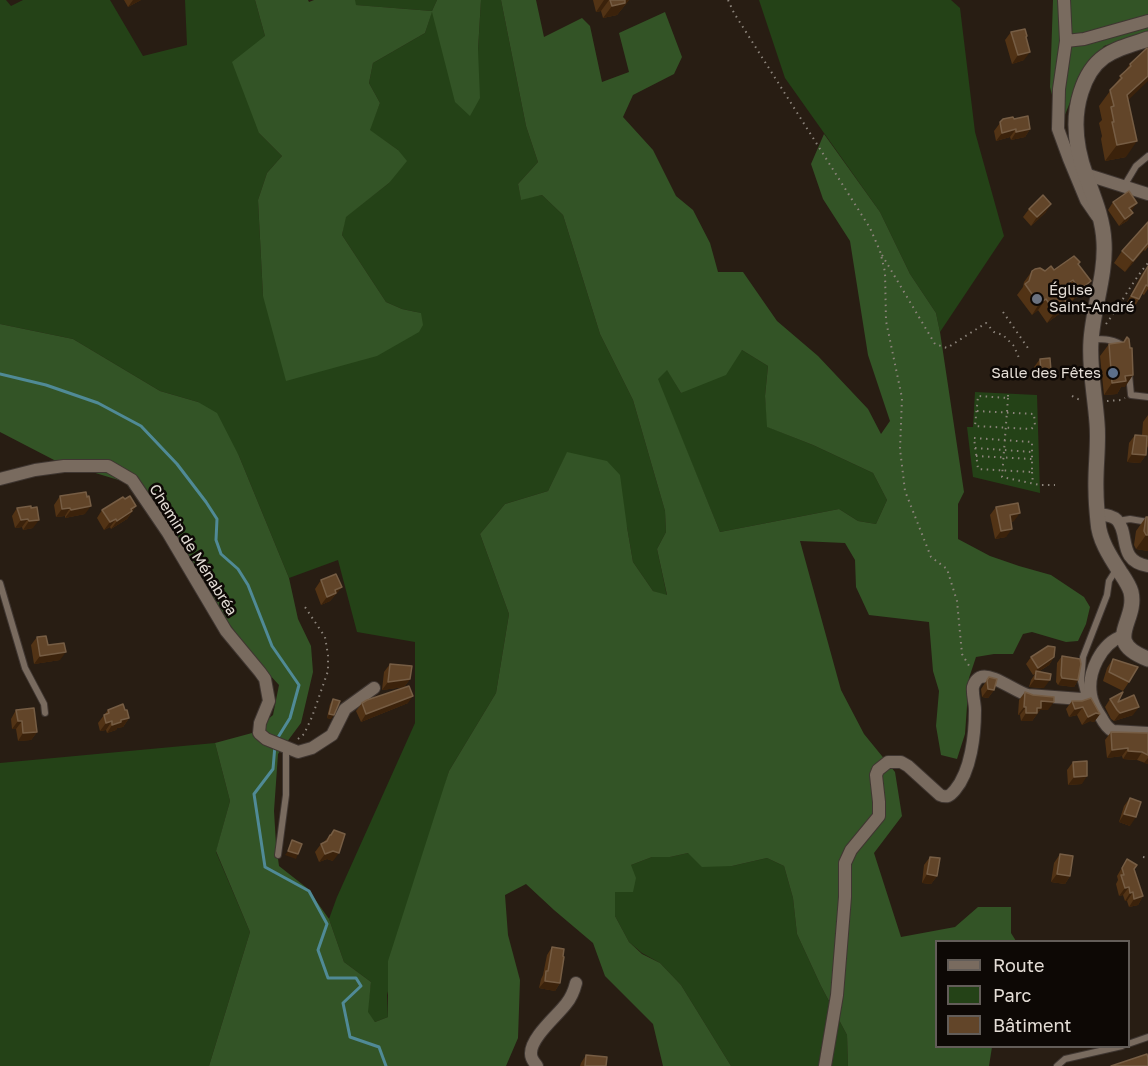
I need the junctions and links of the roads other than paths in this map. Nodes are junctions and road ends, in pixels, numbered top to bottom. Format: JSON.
{"nodes":[{"id":1,"x":1064,"y":0,"type":"edge"},
{"id":2,"x":1148,"y":21,"type":"edge"},
{"id":3,"x":1148,"y":39,"type":"edge"},
{"id":4,"x":1066,"y":41,"type":"junction"},
{"id":5,"x":1148,"y":156,"type":"edge"},
{"id":6,"x":1085,"y":174,"type":"junction"},
{"id":7,"x":1124,"y":186,"type":"junction"},
{"id":8,"x":1148,"y":194,"type":"edge"},
{"id":9,"x":1102,"y":224,"type":"junction"},
{"id":10,"x":1091,"y":338,"type":"junction"},
{"id":11,"x":1129,"y":358,"type":"edge"},
{"id":12,"x":1129,"y":368,"type":"edge"},
{"id":13,"x":1148,"y":397,"type":"edge"},
{"id":14,"x":0,"y":479,"type":"edge"},
{"id":15,"x":1098,"y":514,"type":"junction"},
{"id":16,"x":1118,"y":521,"type":"junction"},
{"id":17,"x":1148,"y":522,"type":"edge"},
{"id":18,"x":1148,"y":566,"type":"edge"},
{"id":19,"x":1119,"y":570,"type":"junction"},
{"id":20,"x":0,"y":583,"type":"edge"},
{"id":21,"x":1123,"y":636,"type":"junction"},
{"id":22,"x":1148,"y":659,"type":"edge"},
{"id":23,"x":374,"y":688,"type":"dead end"},
{"id":24,"x":1088,"y":696,"type":"junction"},
{"id":25,"x":45,"y":713,"type":"dead end"},
{"id":26,"x":1148,"y":733,"type":"edge"},
{"id":27,"x":283,"y":747,"type":"junction"},
{"id":28,"x":278,"y":855,"type":"dead end"},
{"id":29,"x":576,"y":983,"type":"dead end"},
{"id":30,"x":1148,"y":1037,"type":"edge"},
{"id":31,"x":1130,"y":1043,"type":"edge"},
{"id":32,"x":1117,"y":1048,"type":"edge"},
{"id":33,"x":537,"y":1066,"type":"edge"},
{"id":34,"x":825,"y":1066,"type":"edge"},
{"id":35,"x":1057,"y":1066,"type":"edge"}],
"edges":[{"from":1,"to":4,"type":"street"},
{"from":2,"to":4,"type":"street"},
{"from":3,"to":6,"type":"street"},
{"from":4,"to":9,"type":"street"},
{"from":5,"to":7,"type":"lane"},
{"from":6,"to":7,"type":"street"},
{"from":6,"to":9,"type":"street"},
{"from":7,"to":8,"type":"street"},
{"from":9,"to":10,"type":"street"},
{"from":10,"to":11,"type":"lane"},
{"from":10,"to":15,"type":"street"},
{"from":12,"to":13,"type":"lane"},
{"from":14,"to":27,"type":"street","name":"Chemin de Ménabréa"},
{"from":15,"to":16,"type":"street"},
{"from":15,"to":19,"type":"street"},
{"from":16,"to":17,"type":"lane"},
{"from":16,"to":18,"type":"street"},
{"from":19,"to":21,"type":"street"},
{"from":19,"to":24,"type":"lane"},
{"from":20,"to":25,"type":"lane"},
{"from":21,"to":22,"type":"street"},
{"from":21,"to":24,"type":"street"},
{"from":23,"to":27,"type":"street"},
{"from":24,"to":26,"type":"street"},
{"from":24,"to":34,"type":"street"},
{"from":27,"to":28,"type":"lane"},
{"from":29,"to":33,"type":"street"},
{"from":30,"to":31,"type":"lane"},
{"from":32,"to":35,"type":"lane"}]}
